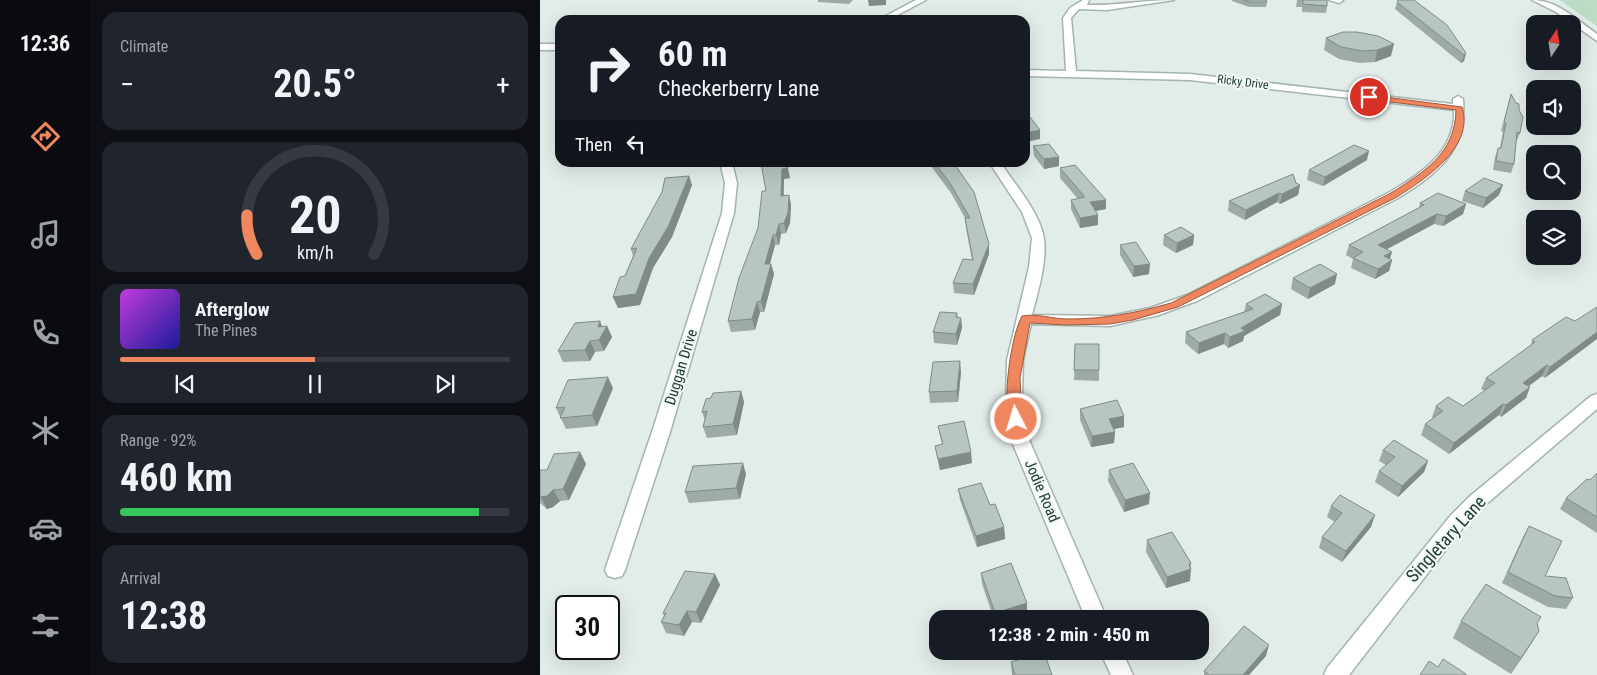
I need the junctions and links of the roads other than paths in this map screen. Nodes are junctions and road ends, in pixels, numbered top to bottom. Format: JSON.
{"nodes":[{"id":1,"x":922,"y":0,"type":"edge"},
{"id":2,"x":1090,"y":0,"type":"edge"},
{"id":3,"x":1170,"y":0,"type":"edge"},
{"id":4,"x":1333,"y":0,"type":"edge"},
{"id":5,"x":1536,"y":0,"type":"edge"},
{"id":6,"x":1339,"y":1,"type":"edge"},
{"id":7,"x":1078,"y":7,"type":"junction"},
{"id":8,"x":892,"y":15,"type":"edge"},
{"id":9,"x":1597,"y":38,"type":"edge"},
{"id":10,"x":540,"y":47,"type":"edge"},
{"id":11,"x":555,"y":47,"type":"edge"},
{"id":12,"x":1030,"y":73,"type":"edge"},
{"id":13,"x":1071,"y":73,"type":"junction"},
{"id":14,"x":727,"y":167,"type":"edge"},
{"id":15,"x":997,"y":167,"type":"edge"},
{"id":16,"x":1026,"y":319,"type":"junction"},
{"id":17,"x":1597,"y":400,"type":"edge"},
{"id":18,"x":615,"y":570,"type":"dead end"},
{"id":19,"x":1093,"y":610,"type":"edge"},
{"id":20,"x":1116,"y":660,"type":"edge"},
{"id":21,"x":1122,"y":675,"type":"edge"},
{"id":22,"x":1335,"y":675,"type":"edge"}],
"edges":[{"from":1,"to":8,"type":"street"},
{"from":2,"to":7,"type":"street"},
{"from":3,"to":7,"type":"street"},
{"from":4,"to":6,"type":"street"},
{"from":5,"to":9,"type":"street"},
{"from":7,"to":13,"type":"street"},
{"from":10,"to":11,"type":"street"},
{"from":12,"to":13,"type":"street","name":"Ricky Drive"},
{"from":13,"to":16,"type":"street","name":"Ricky Drive"},
{"from":14,"to":18,"type":"street","name":"Duggan Drive"},
{"from":15,"to":16,"type":"street","name":"Jodie Road"},
{"from":16,"to":19,"type":"street","name":"Jodie Road"},
{"from":17,"to":22,"type":"street","name":"Singletary Lane"},
{"from":20,"to":21,"type":"street"}]}
